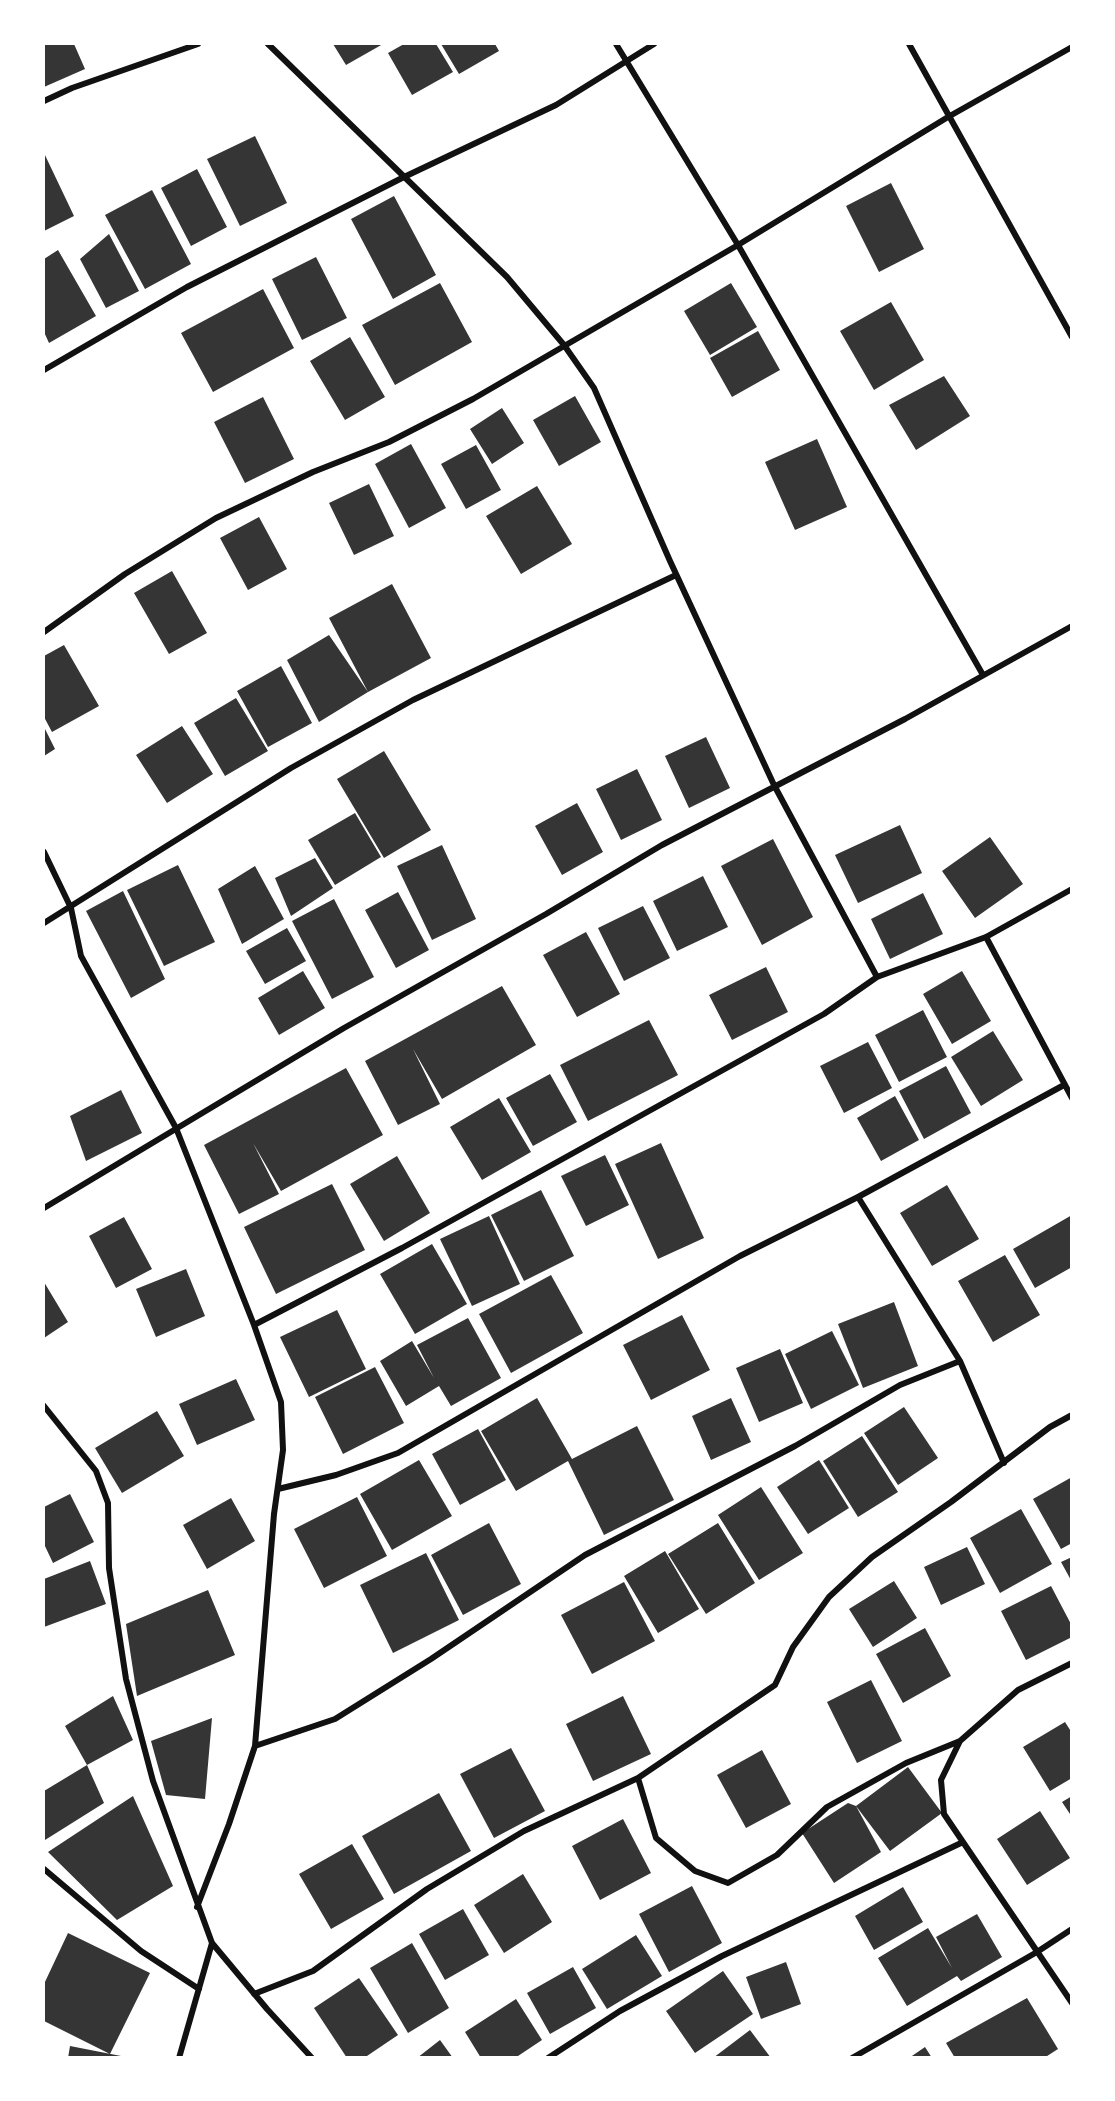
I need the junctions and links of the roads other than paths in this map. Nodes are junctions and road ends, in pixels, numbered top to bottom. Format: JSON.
{"nodes":[{"id":1,"x":198,"y":44,"type":"edge"},
{"id":2,"x":268,"y":44,"type":"edge"},
{"id":3,"x":616,"y":44,"type":"edge"},
{"id":4,"x":654,"y":44,"type":"edge"},
{"id":5,"x":909,"y":44,"type":"edge"},
{"id":6,"x":1071,"y":47,"type":"edge"},
{"id":7,"x":625,"y":62,"type":"junction"},
{"id":8,"x":44,"y":101,"type":"edge"},
{"id":9,"x":948,"y":117,"type":"junction"},
{"id":10,"x":404,"y":177,"type":"junction"},
{"id":11,"x":738,"y":245,"type":"junction"},
{"id":12,"x":1071,"y":337,"type":"edge"},
{"id":13,"x":564,"y":345,"type":"junction"},
{"id":14,"x":44,"y":370,"type":"edge"},
{"id":15,"x":676,"y":575,"type":"junction"},
{"id":16,"x":1071,"y":626,"type":"edge"},
{"id":17,"x":44,"y":632,"type":"edge"},
{"id":18,"x":983,"y":675,"type":"junction"},
{"id":19,"x":774,"y":785,"type":"junction"},
{"id":20,"x":44,"y":852,"type":"edge"},
{"id":21,"x":1071,"y":889,"type":"edge"},
{"id":22,"x":71,"y":908,"type":"junction"},
{"id":23,"x":44,"y":923,"type":"edge"},
{"id":24,"x":986,"y":937,"type":"junction"},
{"id":25,"x":877,"y":977,"type":"junction"},
{"id":26,"x":1065,"y":1085,"type":"junction"},
{"id":27,"x":1071,"y":1098,"type":"edge"},
{"id":28,"x":176,"y":1128,"type":"junction"},
{"id":29,"x":858,"y":1197,"type":"junction"},
{"id":30,"x":44,"y":1208,"type":"edge"},
{"id":31,"x":254,"y":1325,"type":"junction"},
{"id":32,"x":960,"y":1361,"type":"junction"},
{"id":33,"x":44,"y":1407,"type":"edge"},
{"id":34,"x":1071,"y":1415,"type":"edge"},
{"id":35,"x":1004,"y":1463,"type":"junction"},
{"id":36,"x":278,"y":1489,"type":"junction"},
{"id":37,"x":1071,"y":1663,"type":"edge"},
{"id":38,"x":960,"y":1742,"type":"junction"},
{"id":39,"x":255,"y":1746,"type":"junction"},
{"id":40,"x":638,"y":1778,"type":"junction"},
{"id":41,"x":961,"y":1842,"type":"junction"},
{"id":42,"x":44,"y":1869,"type":"edge"},
{"id":43,"x":197,"y":1907,"type":"junction"},
{"id":44,"x":1071,"y":1929,"type":"edge"},
{"id":45,"x":212,"y":1944,"type":"junction"},
{"id":46,"x":1037,"y":1952,"type":"junction"},
{"id":47,"x":199,"y":1989,"type":"junction"},
{"id":48,"x":254,"y":1994,"type":"junction"},
{"id":49,"x":1071,"y":2003,"type":"edge"},
{"id":50,"x":179,"y":2058,"type":"edge"},
{"id":51,"x":312,"y":2058,"type":"edge"},
{"id":52,"x":548,"y":2058,"type":"edge"},
{"id":53,"x":852,"y":2058,"type":"edge"}],
"edges":[{"from":1,"to":8,"type":"street"},
{"from":2,"to":10,"type":"street"},
{"from":3,"to":7,"type":"street"},
{"from":4,"to":7,"type":"street"},
{"from":5,"to":9,"type":"street"},
{"from":6,"to":9,"type":"street"},
{"from":7,"to":10,"type":"street"},
{"from":7,"to":11,"type":"street"},
{"from":9,"to":11,"type":"street"},
{"from":9,"to":12,"type":"street"},
{"from":10,"to":13,"type":"street"},
{"from":10,"to":14,"type":"street"},
{"from":11,"to":13,"type":"street"},
{"from":11,"to":18,"type":"street"},
{"from":13,"to":15,"type":"street"},
{"from":13,"to":17,"type":"street"},
{"from":15,"to":19,"type":"street"},
{"from":15,"to":22,"type":"street"},
{"from":16,"to":18,"type":"street"},
{"from":18,"to":19,"type":"street"},
{"from":19,"to":25,"type":"street"},
{"from":19,"to":28,"type":"street"},
{"from":20,"to":22,"type":"street"},
{"from":21,"to":24,"type":"street"},
{"from":22,"to":23,"type":"street"},
{"from":22,"to":28,"type":"street"},
{"from":24,"to":25,"type":"street"},
{"from":24,"to":26,"type":"street"},
{"from":25,"to":31,"type":"street"},
{"from":26,"to":27,"type":"street"},
{"from":26,"to":29,"type":"street"},
{"from":28,"to":30,"type":"street"},
{"from":28,"to":31,"type":"street"},
{"from":29,"to":32,"type":"street"},
{"from":29,"to":36,"type":"street"},
{"from":31,"to":36,"type":"street"},
{"from":32,"to":35,"type":"street"},
{"from":32,"to":39,"type":"street"},
{"from":33,"to":43,"type":"street"},
{"from":34,"to":35,"type":"street"},
{"from":35,"to":40,"type":"street"},
{"from":36,"to":39,"type":"street"},
{"from":37,"to":38,"type":"street"},
{"from":38,"to":40,"type":"street"},
{"from":38,"to":41,"type":"street"},
{"from":39,"to":43,"type":"street"},
{"from":40,"to":48,"type":"street"},
{"from":41,"to":46,"type":"street"},
{"from":41,"to":52,"type":"street"},
{"from":42,"to":47,"type":"street"},
{"from":43,"to":45,"type":"street"},
{"from":44,"to":46,"type":"street"},
{"from":45,"to":47,"type":"street"},
{"from":45,"to":48,"type":"street"},
{"from":46,"to":49,"type":"street"},
{"from":46,"to":53,"type":"street"},
{"from":47,"to":50,"type":"street"},
{"from":48,"to":51,"type":"street"}]}
